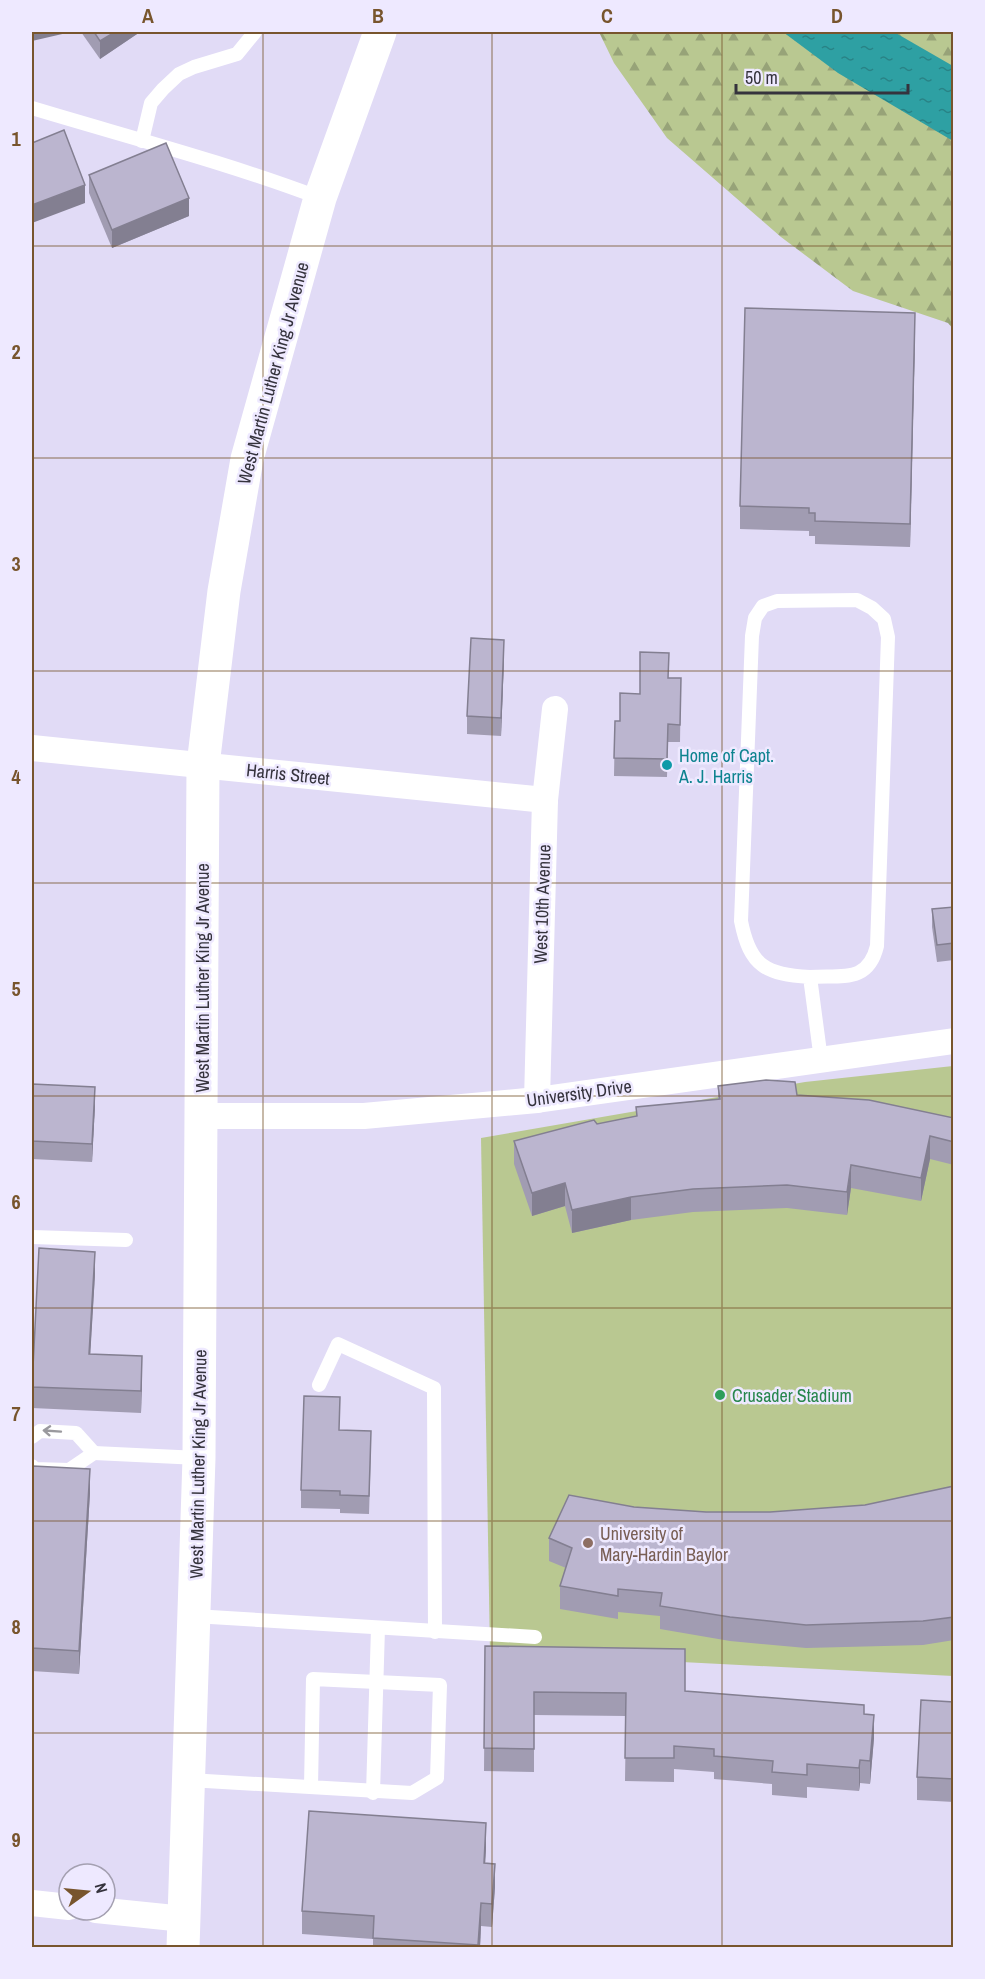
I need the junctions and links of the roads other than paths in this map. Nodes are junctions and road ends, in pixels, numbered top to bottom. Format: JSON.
{"nodes":[{"id":1,"x":255,"y":32,"type":"edge"},
{"id":2,"x":380,"y":32,"type":"edge"},
{"id":3,"x":32,"y":108,"type":"edge"},
{"id":4,"x":142,"y":141,"type":"junction"},
{"id":5,"x":320,"y":198,"type":"junction"},
{"id":6,"x":555,"y":709,"type":"dead end"},
{"id":7,"x":32,"y":748,"type":"edge"},
{"id":8,"x":203,"y":765,"type":"junction"},
{"id":9,"x":545,"y":800,"type":"junction"},
{"id":10,"x":810,"y":977,"type":"junction"},
{"id":11,"x":954,"y":1041,"type":"edge"},
{"id":12,"x":821,"y":1060,"type":"junction"},
{"id":13,"x":537,"y":1100,"type":"junction"},
{"id":14,"x":202,"y":1116,"type":"junction"},
{"id":15,"x":32,"y":1237,"type":"edge"},
{"id":16,"x":126,"y":1240,"type":"dead end"},
{"id":17,"x":319,"y":1385,"type":"dead end"},
{"id":18,"x":32,"y":1437,"type":"edge"},
{"id":19,"x":94,"y":1453,"type":"junction"},
{"id":20,"x":199,"y":1458,"type":"junction"},
{"id":21,"x":32,"y":1466,"type":"edge"},
{"id":22,"x":194,"y":1616,"type":"junction"},
{"id":23,"x":378,"y":1628,"type":"junction"},
{"id":24,"x":435,"y":1632,"type":"junction"},
{"id":25,"x":535,"y":1637,"type":"dead end"},
{"id":26,"x":377,"y":1682,"type":"junction"},
{"id":27,"x":189,"y":1780,"type":"junction"},
{"id":28,"x":311,"y":1787,"type":"junction"},
{"id":29,"x":373,"y":1793,"type":"junction"},
{"id":30,"x":32,"y":1903,"type":"edge"},
{"id":31,"x":57,"y":1906,"type":"edge"},
{"id":32,"x":117,"y":1915,"type":"edge"},
{"id":33,"x":184,"y":1933,"type":"edge"}],
"edges":[{"from":1,"to":4,"type":"lane"},
{"from":2,"to":5,"type":"street","name":"West Martin Luther King Jr Avenue"},
{"from":3,"to":4,"type":"lane"},
{"from":4,"to":5,"type":"lane"},
{"from":5,"to":8,"type":"street","name":"West Martin Luther King Jr Avenue"},
{"from":6,"to":9,"type":"street","name":"West 10th Avenue"},
{"from":7,"to":8,"type":"street","name":"Harris Street"},
{"from":8,"to":9,"type":"street","name":"Harris Street"},
{"from":8,"to":14,"type":"street","name":"West Martin Luther King Jr Avenue"},
{"from":9,"to":13,"type":"street","name":"West 10th Avenue"},
{"from":10,"to":10,"type":"lane"},
{"from":10,"to":12,"type":"lane"},
{"from":11,"to":12,"type":"street","name":"University Drive"},
{"from":12,"to":13,"type":"street","name":"University Drive"},
{"from":13,"to":14,"type":"street","name":"University Drive"},
{"from":14,"to":20,"type":"street","name":"West Martin Luther King Jr Avenue"},
{"from":15,"to":16,"type":"lane"},
{"from":17,"to":24,"type":"lane"},
{"from":19,"to":18,"type":"lane","one_way":true},
{"from":19,"to":20,"type":"lane"},
{"from":19,"to":21,"type":"lane"},
{"from":20,"to":22,"type":"street","name":"West Martin Luther King Jr Avenue"},
{"from":22,"to":23,"type":"lane"},
{"from":22,"to":27,"type":"street","name":"West Martin Luther King Jr Avenue"},
{"from":23,"to":24,"type":"lane"},
{"from":23,"to":26,"type":"lane"},
{"from":24,"to":25,"type":"lane"},
{"from":26,"to":28,"type":"lane"},
{"from":26,"to":29,"type":"lane"},
{"from":26,"to":29,"type":"lane"},
{"from":27,"to":28,"type":"lane"},
{"from":27,"to":33,"type":"street","name":"West Martin Luther King Jr Avenue"},
{"from":28,"to":29,"type":"lane"},
{"from":30,"to":31,"type":"street"},
{"from":32,"to":33,"type":"street"}]}
